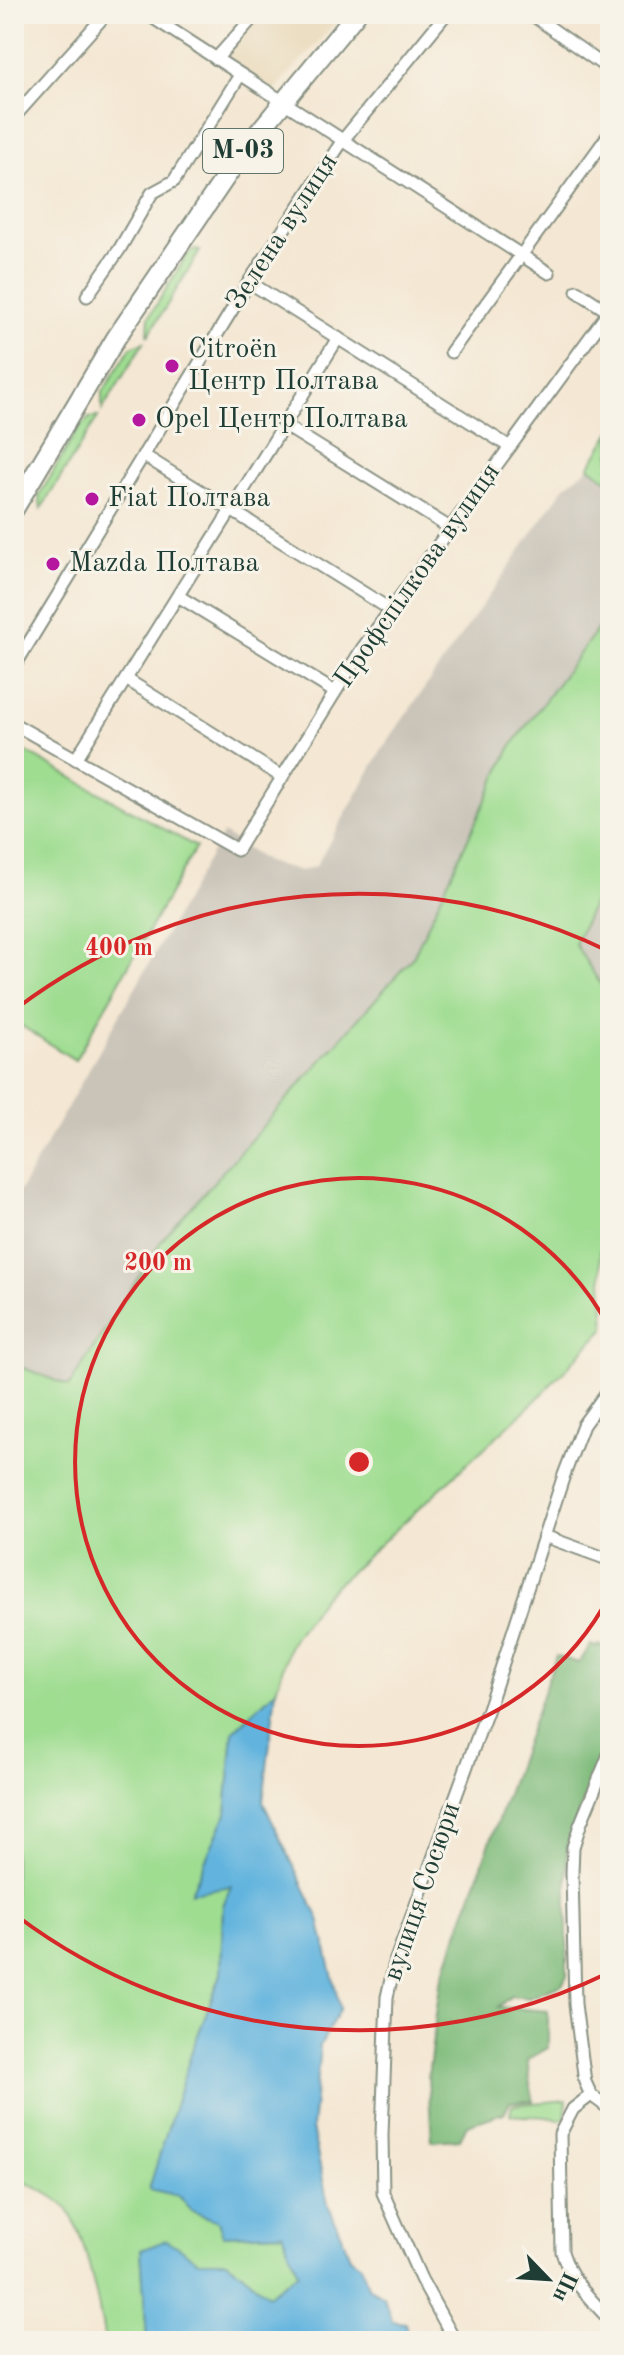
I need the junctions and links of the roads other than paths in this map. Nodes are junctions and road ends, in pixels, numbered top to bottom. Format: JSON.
{"nodes":[{"id":1,"x":106,"y":14,"type":"edge"},
{"id":2,"x":147,"y":14,"type":"edge"},
{"id":3,"x":256,"y":14,"type":"edge"},
{"id":4,"x":356,"y":14,"type":"edge"},
{"id":5,"x":446,"y":14,"type":"edge"},
{"id":6,"x":531,"y":14,"type":"edge"},
{"id":7,"x":216,"y":59,"type":"junction"},
{"id":8,"x":610,"y":70,"type":"edge"},
{"id":9,"x":240,"y":75,"type":"junction"},
{"id":10,"x":281,"y":102,"type":"junction"},
{"id":11,"x":14,"y":117,"type":"edge"},
{"id":12,"x":610,"y":133,"type":"edge"},
{"id":13,"x":343,"y":140,"type":"junction"},
{"id":14,"x":521,"y":255,"type":"junction"},
{"id":15,"x":549,"y":273,"type":"dead end"},
{"id":16,"x":249,"y":282,"type":"junction"},
{"id":17,"x":577,"y":291,"type":"dead end"},
{"id":18,"x":87,"y":296,"type":"dead end"},
{"id":19,"x":609,"y":311,"type":"edge"},
{"id":20,"x":338,"y":338,"type":"junction"},
{"id":21,"x":451,"y":352,"type":"dead end"},
{"id":22,"x":284,"y":425,"type":"junction"},
{"id":23,"x":55,"y":438,"type":"junction"},
{"id":24,"x":510,"y":447,"type":"junction"},
{"id":25,"x":143,"y":455,"type":"junction"},
{"id":26,"x":14,"y":501,"type":"edge"},
{"id":27,"x":14,"y":509,"type":"edge"},
{"id":28,"x":231,"y":511,"type":"junction"},
{"id":29,"x":450,"y":528,"type":"junction"},
{"id":30,"x":178,"y":596,"type":"junction"},
{"id":31,"x":391,"y":610,"type":"junction"},
{"id":32,"x":14,"y":667,"type":"edge"},
{"id":33,"x":126,"y":679,"type":"junction"},
{"id":34,"x":335,"y":692,"type":"junction"},
{"id":35,"x":14,"y":724,"type":"edge"},
{"id":36,"x":76,"y":759,"type":"junction"},
{"id":37,"x":282,"y":777,"type":"junction"},
{"id":38,"x":610,"y":1388,"type":"edge"},
{"id":39,"x":544,"y":1536,"type":"junction"},
{"id":40,"x":610,"y":1560,"type":"edge"},
{"id":41,"x":610,"y":1752,"type":"edge"},
{"id":42,"x":591,"y":2095,"type":"junction"},
{"id":43,"x":610,"y":2109,"type":"edge"},
{"id":44,"x":610,"y":2320,"type":"edge"},
{"id":45,"x":455,"y":2341,"type":"edge"}],
"edges":[{"from":1,"to":11,"type":"street"},
{"from":2,"to":7,"type":"street"},
{"from":3,"to":7,"type":"street"},
{"from":4,"to":10,"type":"highway","number":"М-03"},
{"from":5,"to":13,"type":"street","name":"Зелена вулиця"},
{"from":6,"to":8,"type":"street"},
{"from":7,"to":9,"type":"street"},
{"from":9,"to":10,"type":"street"},
{"from":9,"to":18,"type":"street"},
{"from":10,"to":13,"type":"street"},
{"from":10,"to":23,"type":"highway","number":"М-03"},
{"from":12,"to":14,"type":"street"},
{"from":13,"to":14,"type":"street"},
{"from":13,"to":16,"type":"street","name":"Зелена вулиця"},
{"from":14,"to":15,"type":"street"},
{"from":14,"to":21,"type":"street"},
{"from":16,"to":20,"type":"street"},
{"from":16,"to":25,"type":"street","name":"Зелена вулиця"},
{"from":17,"to":19,"type":"street"},
{"from":19,"to":24,"type":"street","name":"Профспілкова вулиця"},
{"from":20,"to":22,"type":"street"},
{"from":20,"to":24,"type":"street"},
{"from":22,"to":28,"type":"street"},
{"from":22,"to":29,"type":"street"},
{"from":23,"to":26,"type":"highway","number":"М-03"},
{"from":23,"to":27,"type":"highway","number":"М-03"},
{"from":24,"to":29,"type":"street","name":"Профспілкова вулиця"},
{"from":25,"to":28,"type":"street"},
{"from":25,"to":32,"type":"street","name":"Зелена вулиця"},
{"from":28,"to":30,"type":"street"},
{"from":28,"to":31,"type":"street"},
{"from":29,"to":31,"type":"street","name":"Профспілкова вулиця"},
{"from":30,"to":33,"type":"street"},
{"from":30,"to":34,"type":"street"},
{"from":31,"to":34,"type":"street","name":"Профспілкова вулиця"},
{"from":33,"to":36,"type":"street"},
{"from":33,"to":37,"type":"street"},
{"from":34,"to":37,"type":"street","name":"Профспілкова вулиця"},
{"from":35,"to":36,"type":"street"},
{"from":36,"to":37,"type":"street","name":"Профспілкова вулиця"},
{"from":38,"to":39,"type":"street","name":"вулиця Сосюри"},
{"from":39,"to":40,"type":"street"},
{"from":39,"to":45,"type":"street","name":"вулиця Сосюри"},
{"from":41,"to":42,"type":"street"},
{"from":42,"to":43,"type":"street"},
{"from":42,"to":44,"type":"street"}]}
